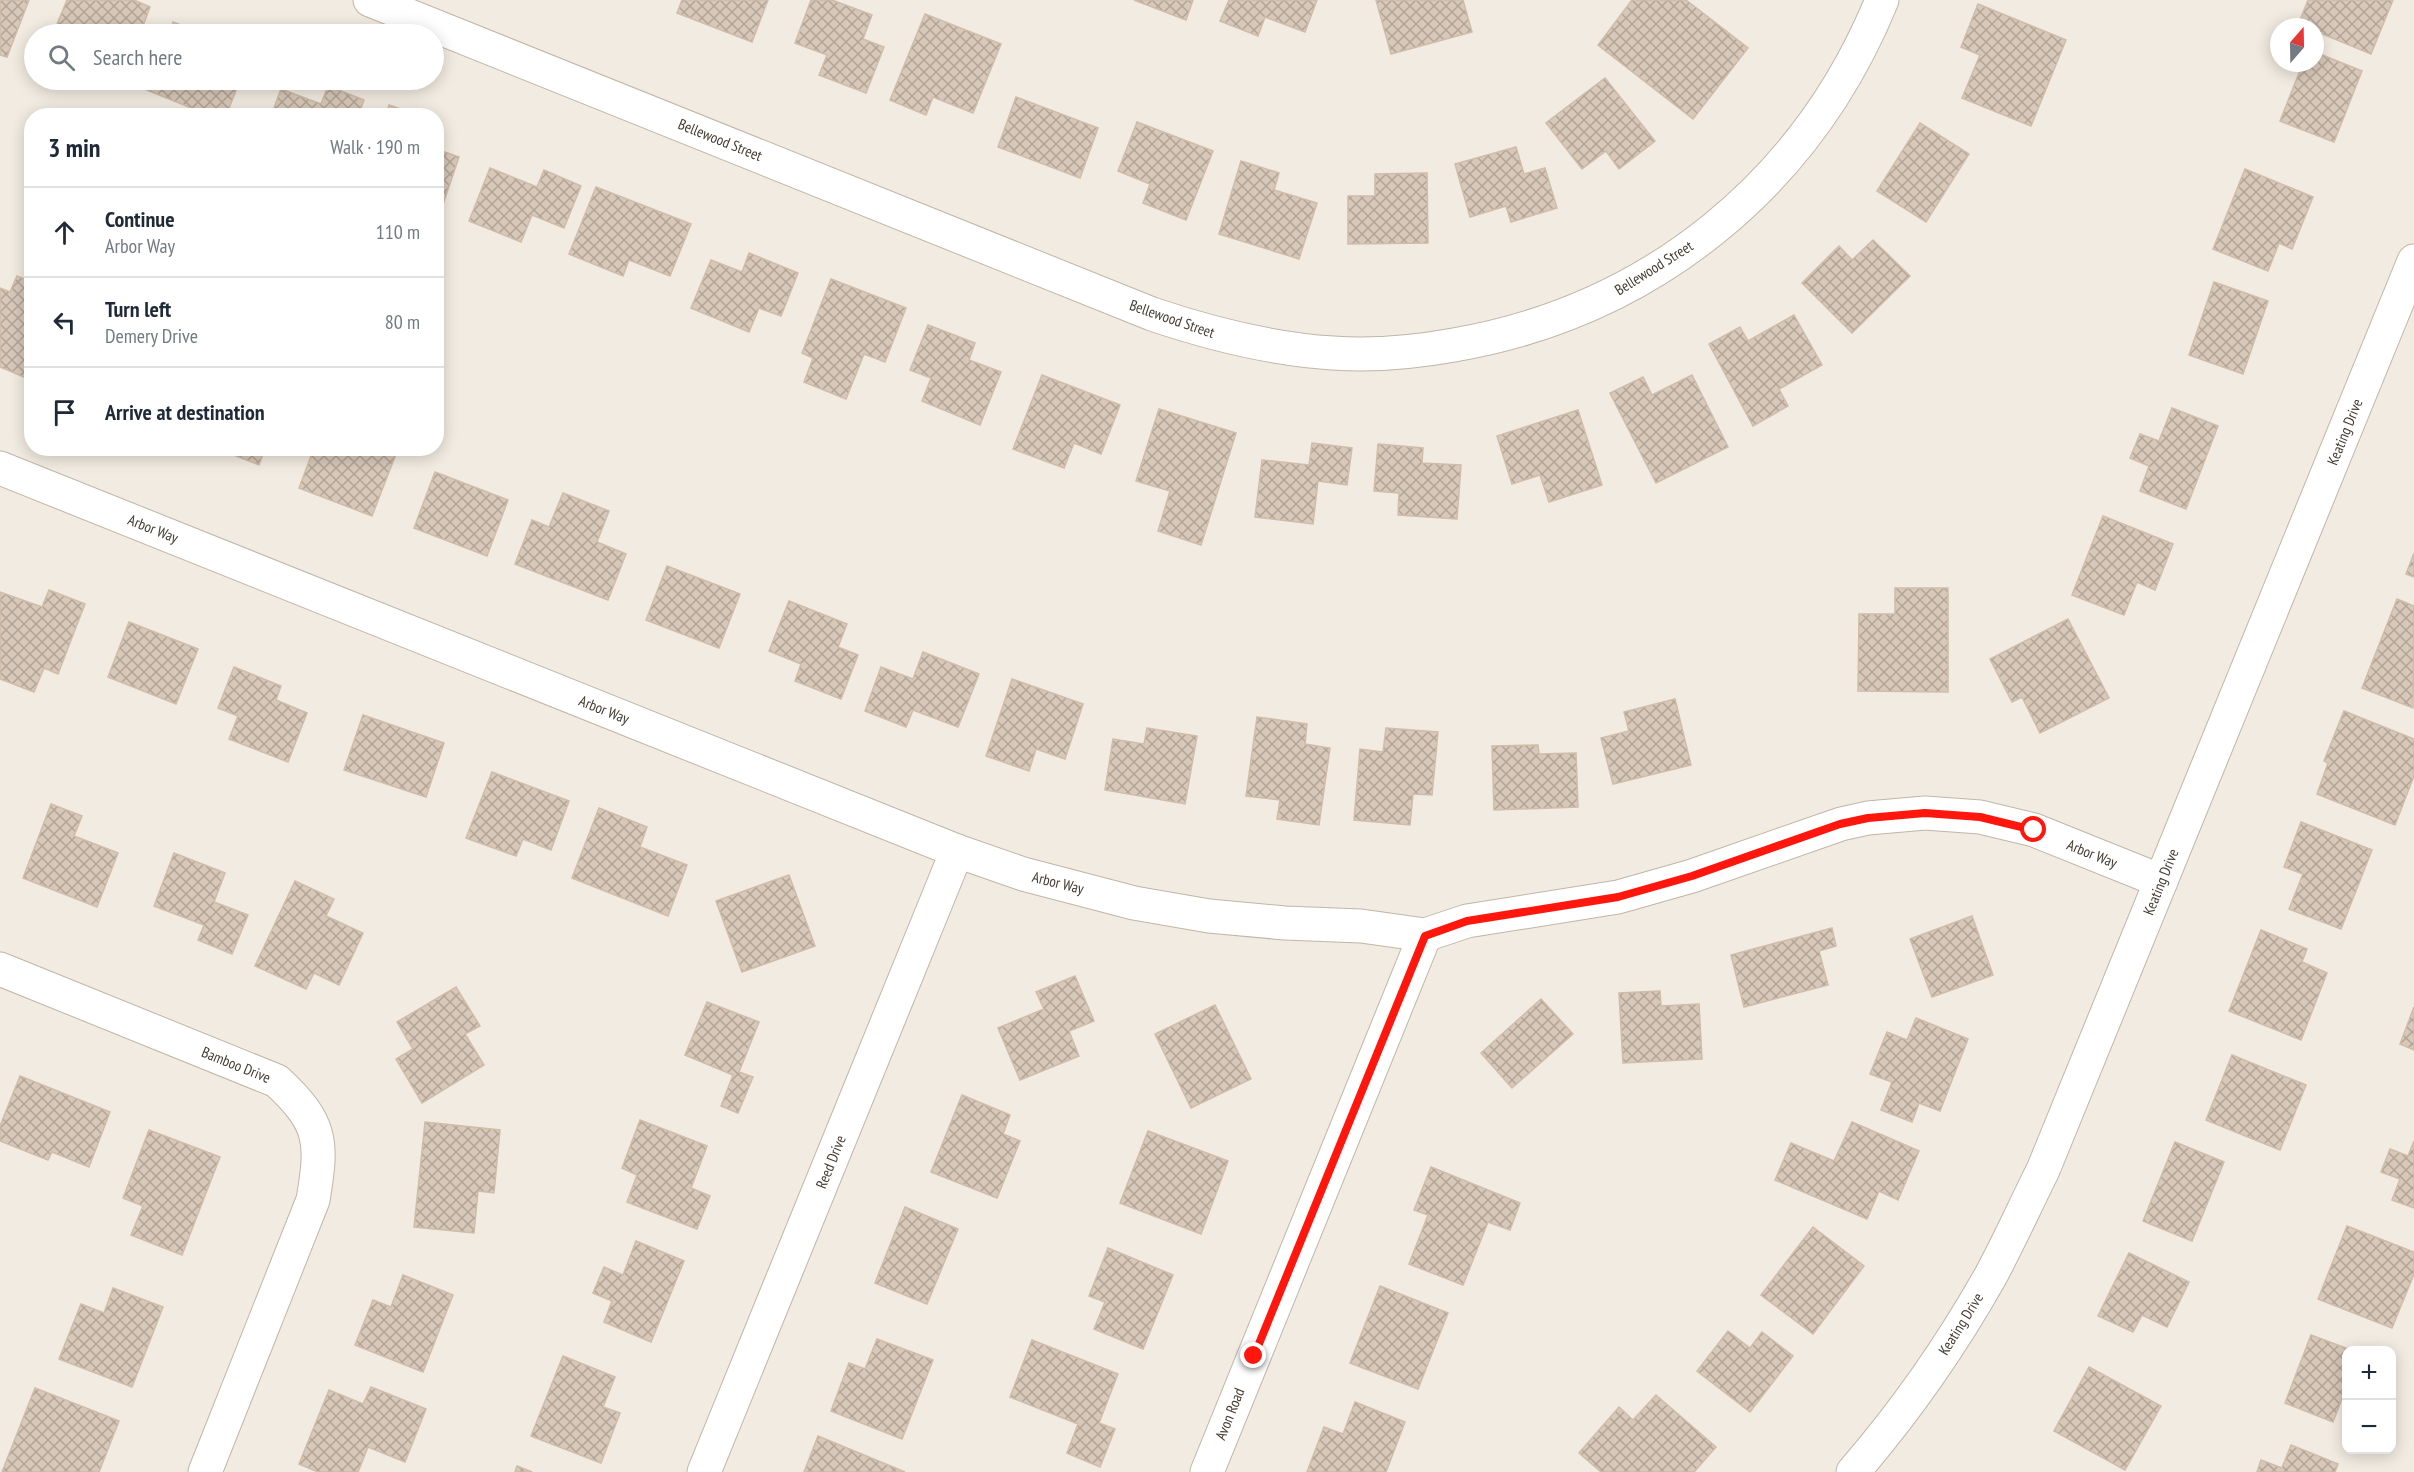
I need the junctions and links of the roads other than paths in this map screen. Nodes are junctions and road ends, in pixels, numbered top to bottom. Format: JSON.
{"nodes":[{"id":1,"x":370,"y":0,"type":"edge"},
{"id":2,"x":1882,"y":0,"type":"edge"},
{"id":3,"x":430,"y":24,"type":"edge"},
{"id":4,"x":444,"y":30,"type":"edge"},
{"id":5,"x":2414,"y":261,"type":"edge"},
{"id":6,"x":0,"y":468,"type":"edge"},
{"id":7,"x":957,"y":851,"type":"junction"},
{"id":8,"x":2161,"y":882,"type":"junction"},
{"id":9,"x":1425,"y":936,"type":"junction"},
{"id":10,"x":0,"y":969,"type":"edge"},
{"id":11,"x":205,"y":1472,"type":"edge"},
{"id":12,"x":704,"y":1472,"type":"edge"},
{"id":13,"x":1207,"y":1472,"type":"edge"},
{"id":14,"x":1853,"y":1472,"type":"edge"}],
"edges":[{"from":1,"to":3,"type":"street","name":"Bellewood Street"},
{"from":2,"to":4,"type":"street","name":"Bellewood Street"},
{"from":5,"to":8,"type":"street","name":"Keating Drive"},
{"from":6,"to":7,"type":"street","name":"Arbor Way"},
{"from":7,"to":9,"type":"street","name":"Arbor Way"},
{"from":7,"to":12,"type":"street","name":"Reed Drive"},
{"from":8,"to":9,"type":"street","name":"Arbor Way"},
{"from":8,"to":14,"type":"street","name":"Keating Drive"},
{"from":9,"to":13,"type":"street","name":"Avon Road"},
{"from":10,"to":11,"type":"street","name":"Bamboo Drive"}]}
